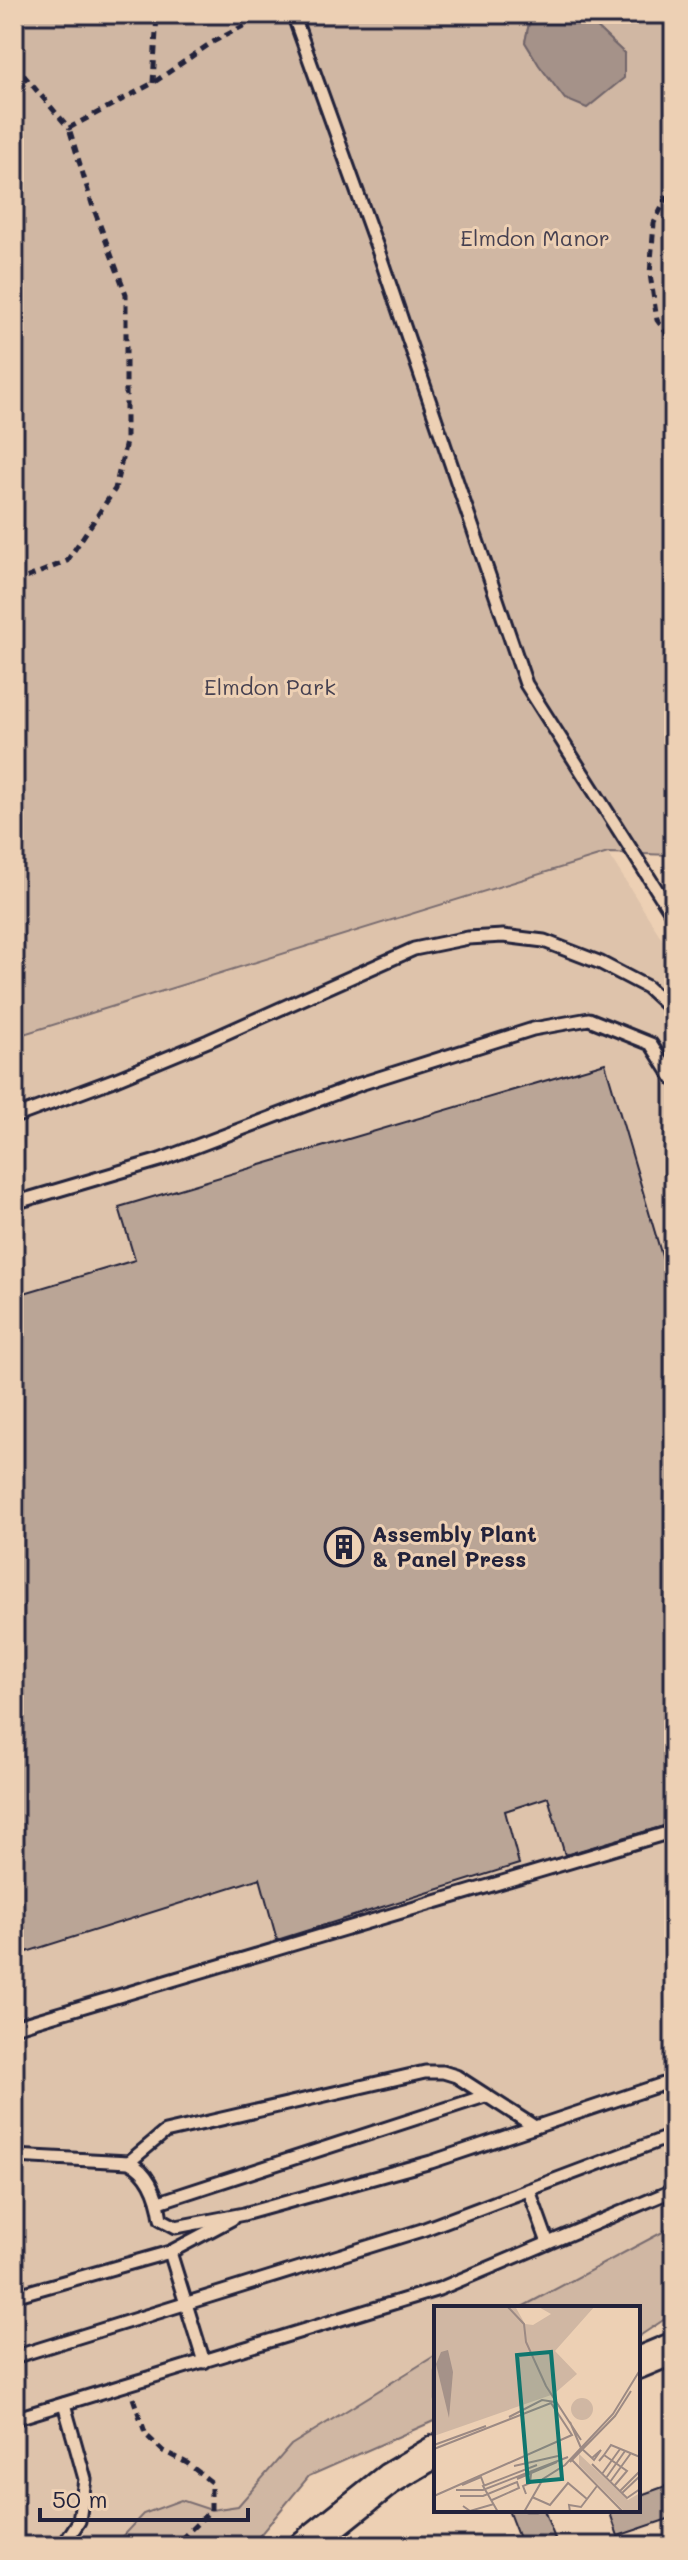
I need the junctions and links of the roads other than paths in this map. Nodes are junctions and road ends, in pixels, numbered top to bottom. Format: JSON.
{"nodes":[{"id":1,"x":293,"y":14,"type":"edge"},
{"id":2,"x":674,"y":917,"type":"edge"},
{"id":3,"x":674,"y":1012,"type":"edge"},
{"id":4,"x":674,"y":1080,"type":"edge"},
{"id":5,"x":14,"y":1117,"type":"edge"},
{"id":6,"x":14,"y":1203,"type":"edge"},
{"id":7,"x":674,"y":1831,"type":"edge"},
{"id":8,"x":14,"y":2027,"type":"edge"},
{"id":9,"x":672,"y":2081,"type":"edge"},
{"id":10,"x":485,"y":2096,"type":"junction"},
{"id":11,"x":535,"y":2127,"type":"junction"},
{"id":12,"x":674,"y":2135,"type":"edge"},
{"id":13,"x":14,"y":2156,"type":"edge"},
{"id":14,"x":129,"y":2162,"type":"junction"},
{"id":15,"x":529,"y":2190,"type":"junction"},
{"id":16,"x":674,"y":2190,"type":"edge"},
{"id":17,"x":159,"y":2202,"type":"junction"},
{"id":18,"x":244,"y":2214,"type":"junction"},
{"id":19,"x":548,"y":2243,"type":"junction"},
{"id":20,"x":170,"y":2252,"type":"junction"},
{"id":21,"x":14,"y":2296,"type":"edge"},
{"id":22,"x":185,"y":2303,"type":"junction"},
{"id":23,"x":674,"y":2348,"type":"edge"},
{"id":24,"x":14,"y":2357,"type":"edge"},
{"id":25,"x":204,"y":2362,"type":"junction"},
{"id":26,"x":640,"y":2362,"type":"edge"},
{"id":27,"x":64,"y":2404,"type":"junction"},
{"id":28,"x":14,"y":2419,"type":"edge"},
{"id":29,"x":434,"y":2452,"type":"edge"},
{"id":30,"x":63,"y":2546,"type":"edge"},
{"id":31,"x":305,"y":2546,"type":"edge"}],
"edges":[{"from":1,"to":2,"type":"lane"},
{"from":3,"to":5,"type":"lane"},
{"from":4,"to":6,"type":"lane"},
{"from":7,"to":8,"type":"lane"},
{"from":9,"to":11,"type":"lane"},
{"from":10,"to":11,"type":"lane"},
{"from":10,"to":14,"type":"lane"},
{"from":10,"to":17,"type":"lane"},
{"from":11,"to":18,"type":"lane"},
{"from":12,"to":15,"type":"lane"},
{"from":13,"to":14,"type":"lane"},
{"from":14,"to":17,"type":"lane"},
{"from":15,"to":19,"type":"lane"},
{"from":15,"to":22,"type":"lane"},
{"from":16,"to":19,"type":"lane"},
{"from":17,"to":18,"type":"lane"},
{"from":18,"to":20,"type":"lane"},
{"from":19,"to":25,"type":"lane"},
{"from":20,"to":21,"type":"lane"},
{"from":20,"to":22,"type":"lane"},
{"from":22,"to":24,"type":"lane"},
{"from":22,"to":25,"type":"lane"},
{"from":23,"to":26,"type":"street"},
{"from":25,"to":27,"type":"lane"},
{"from":27,"to":28,"type":"lane"},
{"from":27,"to":30,"type":"lane"},
{"from":29,"to":31,"type":"street"}]}
